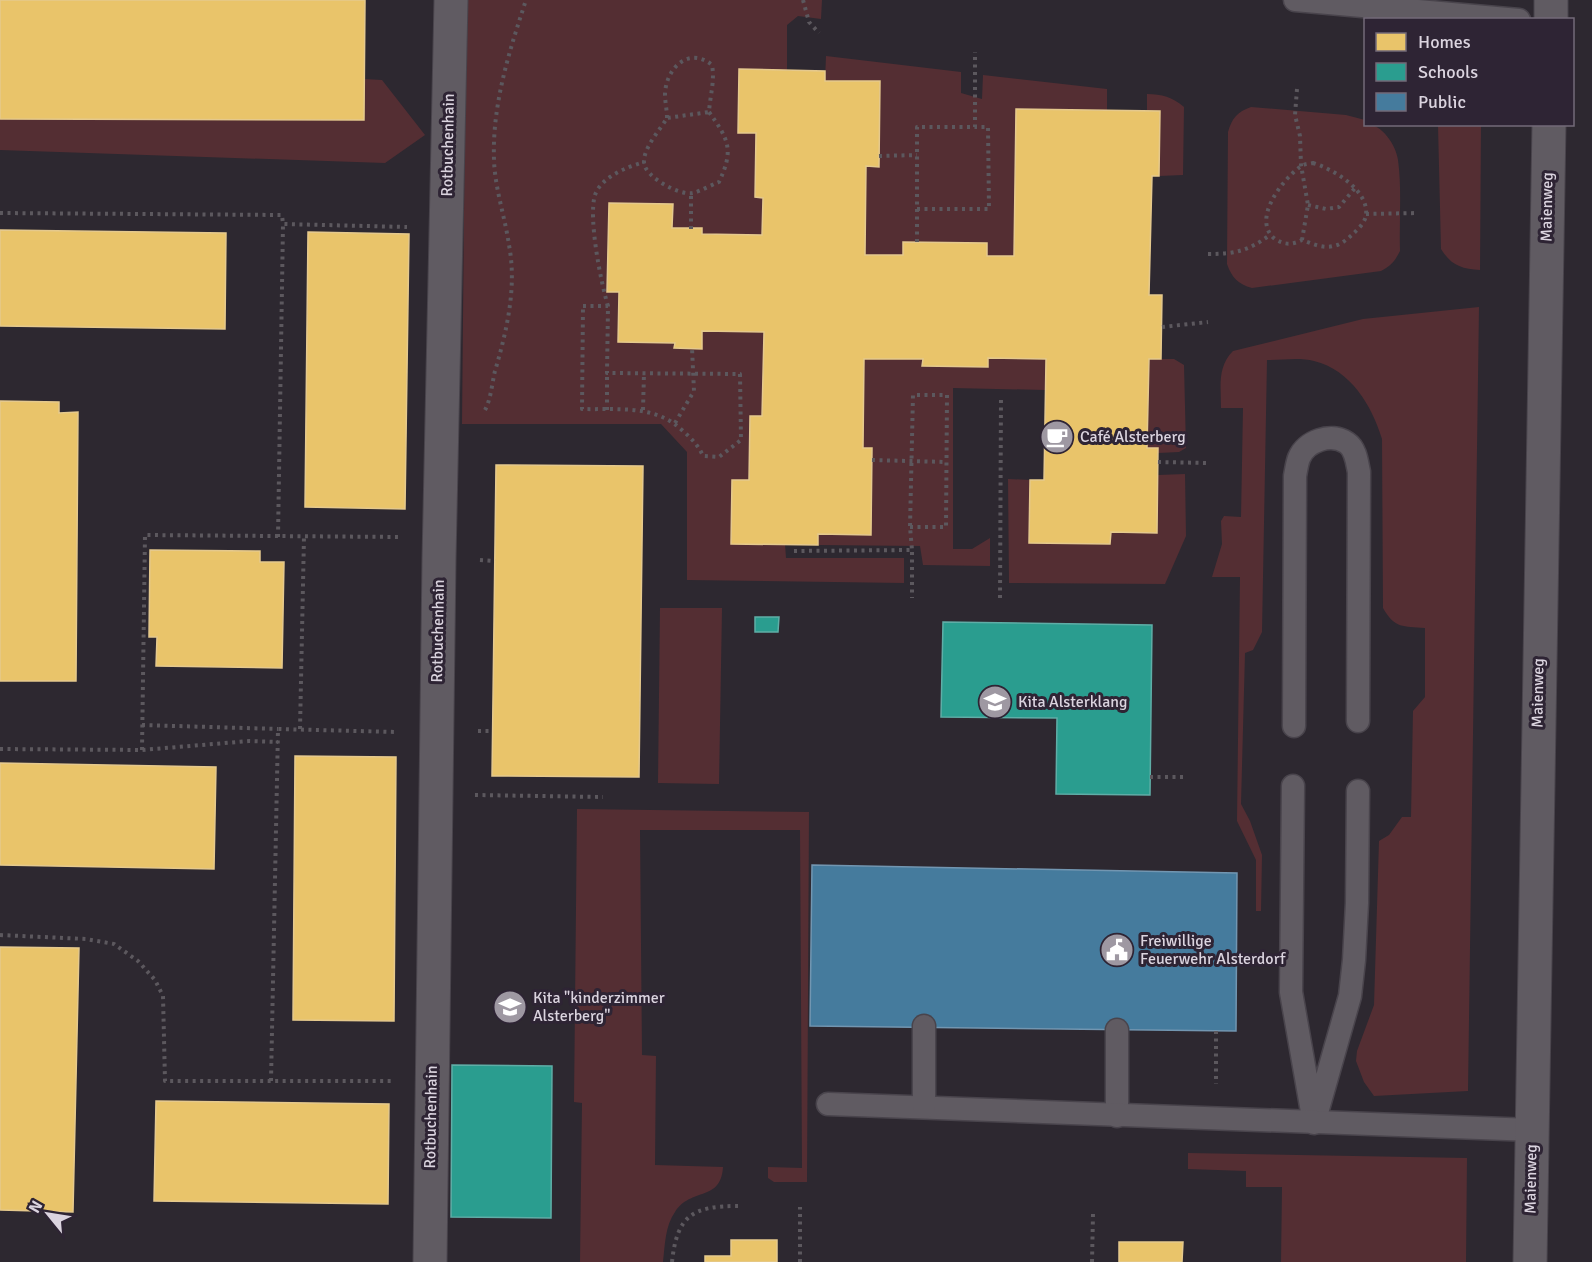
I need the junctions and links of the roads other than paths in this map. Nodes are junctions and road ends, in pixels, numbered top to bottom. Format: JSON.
{"nodes":[{"id":1,"x":451,"y":0,"type":"edge"},
{"id":2,"x":1295,"y":0,"type":"edge"},
{"id":3,"x":1551,"y":0,"type":"edge"},
{"id":4,"x":1490,"y":8,"type":"edge"},
{"id":5,"x":1514,"y":18,"type":"edge"},
{"id":6,"x":1551,"y":18,"type":"edge"},
{"id":7,"x":1549,"y":126,"type":"edge"},
{"id":8,"x":1358,"y":721,"type":"dead end"},
{"id":9,"x":1294,"y":726,"type":"dead end"},
{"id":10,"x":1293,"y":786,"type":"dead end"},
{"id":11,"x":1358,"y":791,"type":"dead end"},
{"id":12,"x":924,"y":1026,"type":"dead end"},
{"id":13,"x":1117,"y":1030,"type":"dead end"},
{"id":14,"x":828,"y":1104,"type":"dead end"},
{"id":15,"x":924,"y":1107,"type":"junction"},
{"id":16,"x":1117,"y":1116,"type":"junction"},
{"id":17,"x":1314,"y":1123,"type":"junction"},
{"id":18,"x":1532,"y":1130,"type":"junction"},
{"id":19,"x":430,"y":1262,"type":"edge"},
{"id":20,"x":1530,"y":1262,"type":"edge"}],
"edges":[{"from":1,"to":19,"type":"street","name":"Rotbuchenhain"},
{"from":2,"to":4,"type":"lane"},
{"from":3,"to":6,"type":"street"},
{"from":4,"to":5,"type":"lane"},
{"from":7,"to":18,"type":"street","name":"Maienweg"},
{"from":8,"to":9,"type":"lane"},
{"from":10,"to":17,"type":"lane"},
{"from":11,"to":17,"type":"lane"},
{"from":12,"to":15,"type":"lane"},
{"from":13,"to":16,"type":"lane"},
{"from":14,"to":15,"type":"lane"},
{"from":15,"to":16,"type":"lane"},
{"from":16,"to":17,"type":"lane"},
{"from":17,"to":18,"type":"lane"},
{"from":18,"to":20,"type":"street","name":"Maienweg"}]}
